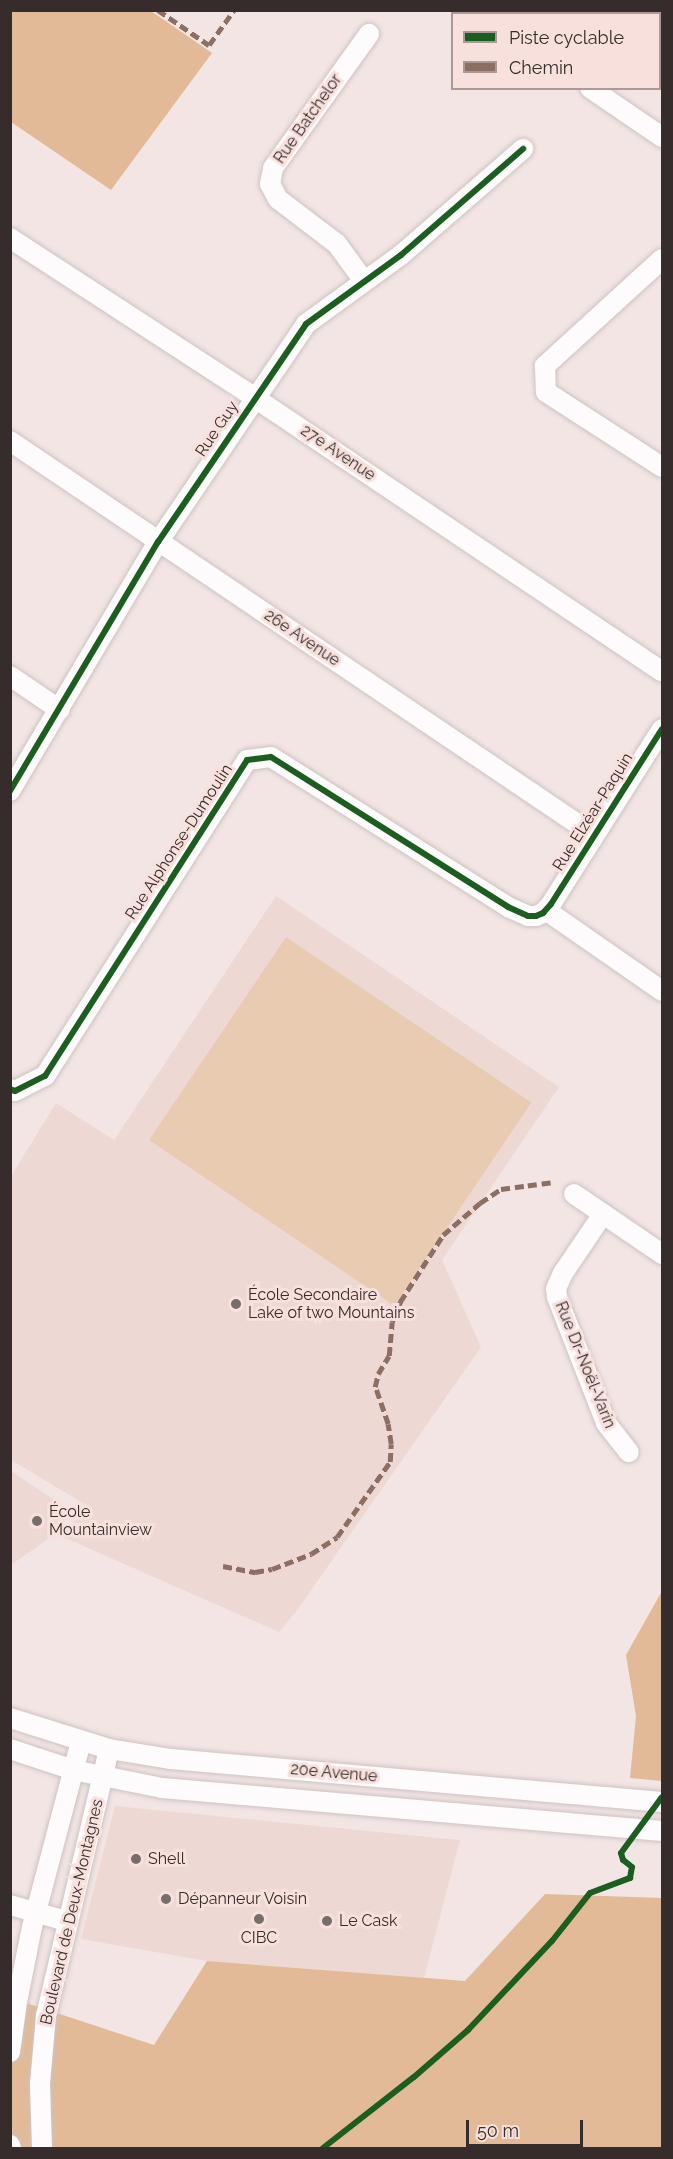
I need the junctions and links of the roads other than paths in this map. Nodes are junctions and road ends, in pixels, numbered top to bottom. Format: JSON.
{"nodes":[{"id":1,"x":369,"y":34,"type":"dead end"},
{"id":2,"x":593,"y":90,"type":"edge"},
{"id":3,"x":663,"y":137,"type":"edge"},
{"id":4,"x":523,"y":149,"type":"dead end"},
{"id":5,"x":10,"y":238,"type":"edge"},
{"id":6,"x":663,"y":258,"type":"edge"},
{"id":7,"x":364,"y":281,"type":"junction"},
{"id":8,"x":255,"y":398,"type":"junction"},
{"id":9,"x":10,"y":441,"type":"edge"},
{"id":10,"x":663,"y":467,"type":"edge"},
{"id":11,"x":158,"y":542,"type":"junction"},
{"id":12,"x":663,"y":672,"type":"edge"},
{"id":13,"x":10,"y":676,"type":"edge"},
{"id":14,"x":60,"y":710,"type":"junction"},
{"id":15,"x":663,"y":729,"type":"edge"},
{"id":16,"x":10,"y":791,"type":"edge"},
{"id":17,"x":594,"y":835,"type":"junction"},
{"id":18,"x":547,"y":911,"type":"junction"},
{"id":19,"x":663,"y":991,"type":"edge"},
{"id":20,"x":10,"y":1089,"type":"edge"},
{"id":21,"x":574,"y":1194,"type":"dead end"},
{"id":22,"x":603,"y":1214,"type":"junction"},
{"id":23,"x":663,"y":1254,"type":"edge"},
{"id":24,"x":628,"y":1452,"type":"dead end"},
{"id":25,"x":10,"y":1718,"type":"edge"},
{"id":26,"x":81,"y":1741,"type":"junction"},
{"id":27,"x":10,"y":1749,"type":"edge"},
{"id":28,"x":109,"y":1749,"type":"junction"},
{"id":29,"x":73,"y":1770,"type":"junction"},
{"id":30,"x":103,"y":1777,"type":"junction"},
{"id":31,"x":663,"y":1802,"type":"edge"},
{"id":32,"x":663,"y":1831,"type":"edge"},
{"id":33,"x":10,"y":1905,"type":"edge"},
{"id":34,"x":36,"y":1913,"type":"junction"},
{"id":35,"x":66,"y":1921,"type":"junction"},
{"id":36,"x":10,"y":2052,"type":"edge"},
{"id":37,"x":42,"y":2148,"type":"edge"}],
"edges":[{"from":1,"to":7,"type":"street","name":"Rue Batchelor"},
{"from":2,"to":3,"type":"street"},
{"from":4,"to":7,"type":"street","name":"Rue Guy"},
{"from":5,"to":8,"type":"street","name":"27e Avenue"},
{"from":6,"to":10,"type":"street"},
{"from":7,"to":8,"type":"street","name":"Rue Guy"},
{"from":8,"to":11,"type":"street","name":"Rue Guy"},
{"from":8,"to":12,"type":"street","name":"27e Avenue"},
{"from":9,"to":11,"type":"street","name":"26e Avenue"},
{"from":11,"to":14,"type":"street","name":"Rue Guy"},
{"from":11,"to":17,"type":"street","name":"26e Avenue"},
{"from":13,"to":14,"type":"street"},
{"from":14,"to":16,"type":"street","name":"Rue Guy"},
{"from":15,"to":17,"type":"street","name":"Rue Elzéar-Paquin"},
{"from":17,"to":18,"type":"street","name":"Rue Elzéar-Paquin"},
{"from":18,"to":19,"type":"street"},
{"from":18,"to":20,"type":"street","name":"Rue Alphonse-Dumoulin"},
{"from":21,"to":22,"type":"street"},
{"from":22,"to":23,"type":"street"},
{"from":22,"to":24,"type":"street","name":"Rue Dr-Noël-Varin"},
{"from":25,"to":26,"type":"street","name":"20e Avenue"},
{"from":26,"to":28,"type":"street","name":"20e Avenue"},
{"from":26,"to":29,"type":"street","name":"Boulevard de Deux-Montagnes"},
{"from":27,"to":29,"type":"street","name":"20e Avenue"},
{"from":28,"to":30,"type":"street","name":"Boulevard de Deux-Montagnes"},
{"from":28,"to":31,"type":"street","name":"20e Avenue"},
{"from":29,"to":30,"type":"street","name":"20e Avenue"},
{"from":29,"to":34,"type":"street","name":"Boulevard de Deux-Montagnes"},
{"from":30,"to":32,"type":"street","name":"20e Avenue"},
{"from":30,"to":35,"type":"street","name":"Boulevard de Deux-Montagnes"},
{"from":33,"to":34,"type":"street"},
{"from":34,"to":35,"type":"street"},
{"from":34,"to":36,"type":"street","name":"Boulevard de Deux-Montagnes"},
{"from":35,"to":37,"type":"street","name":"Boulevard de Deux-Montagnes"}]}
